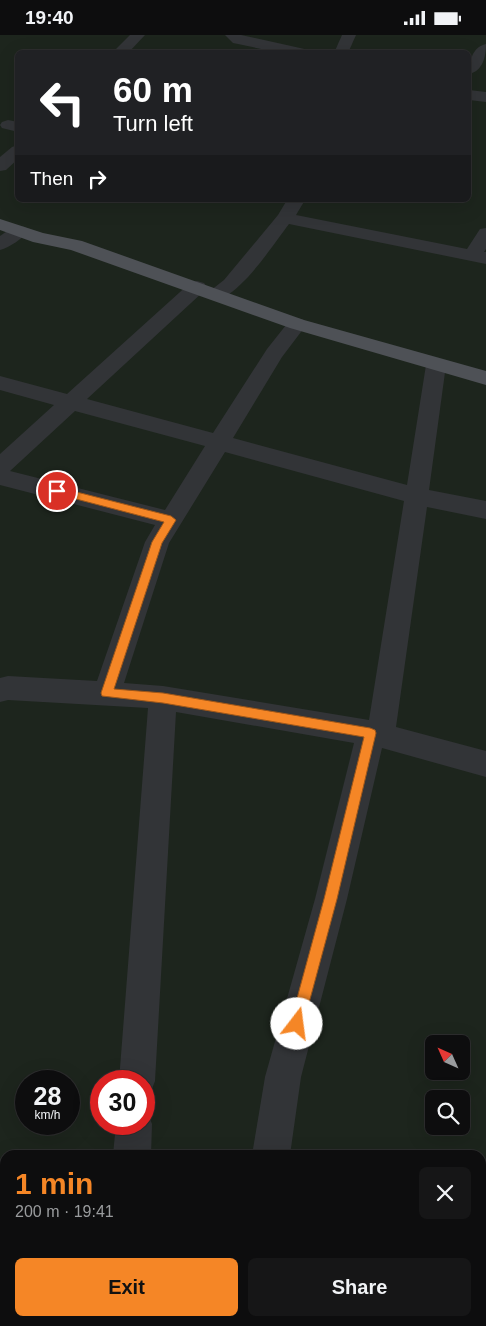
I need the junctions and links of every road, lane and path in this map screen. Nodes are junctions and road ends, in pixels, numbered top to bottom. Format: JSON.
{"nodes":[{"id":1,"x":138,"y":35,"type":"edge"},
{"id":2,"x":232,"y":35,"type":"edge"},
{"id":3,"x":349,"y":35,"type":"edge"},
{"id":4,"x":486,"y":48,"type":"edge"},
{"id":5,"x":122,"y":50,"type":"edge"},
{"id":6,"x":289,"y":50,"type":"edge"},
{"id":7,"x":342,"y":50,"type":"edge"},
{"id":8,"x":471,"y":67,"type":"edge"},
{"id":9,"x":471,"y":95,"type":"edge"},
{"id":10,"x":486,"y":97,"type":"edge"},
{"id":11,"x":15,"y":152,"type":"edge"},
{"id":12,"x":0,"y":166,"type":"edge"},
{"id":13,"x":295,"y":202,"type":"edge"},
{"id":14,"x":285,"y":218,"type":"junction"},
{"id":15,"x":51,"y":222,"type":"dead end"},
{"id":16,"x":0,"y":224,"type":"edge"},
{"id":17,"x":19,"y":231,"type":"junction"},
{"id":18,"x":486,"y":233,"type":"edge"},
{"id":19,"x":0,"y":244,"type":"edge"},
{"id":20,"x":75,"y":245,"type":"junction"},
{"id":21,"x":479,"y":256,"type":"edge"},
{"id":22,"x":207,"y":291,"type":"junction"},
{"id":23,"x":297,"y":324,"type":"junction"},
{"id":24,"x":436,"y":365,"type":"junction"},
{"id":25,"x":486,"y":377,"type":"edge"},
{"id":26,"x":0,"y":383,"type":"edge"},
{"id":27,"x":72,"y":402,"type":"junction"},
{"id":28,"x":219,"y":441,"type":"junction"},
{"id":29,"x":0,"y":467,"type":"edge"},
{"id":30,"x":0,"y":477,"type":"edge"},
{"id":31,"x":417,"y":497,"type":"junction"},
{"id":32,"x":486,"y":510,"type":"edge"},
{"id":33,"x":171,"y":520,"type":"junction"},
{"id":34,"x":3,"y":682,"type":"edge"},
{"id":35,"x":106,"y":693,"type":"junction"},
{"id":36,"x":163,"y":698,"type":"junction"},
{"id":37,"x":376,"y":734,"type":"junction"},
{"id":38,"x":486,"y":764,"type":"edge"},
{"id":39,"x":138,"y":1070,"type":"edge"},
{"id":40,"x":133,"y":1135,"type":"edge"},
{"id":41,"x":132,"y":1150,"type":"edge"},
{"id":42,"x":272,"y":1150,"type":"edge"}],
"edges":[{"from":1,"to":5,"type":"street"},
{"from":2,"to":6,"type":"street"},
{"from":3,"to":7,"type":"street"},
{"from":4,"to":8,"type":"street"},
{"from":9,"to":10,"type":"street"},
{"from":11,"to":12,"type":"street"},
{"from":13,"to":14,"type":"street"},
{"from":14,"to":21,"type":"street"},
{"from":14,"to":22,"type":"street"},
{"from":15,"to":20,"type":"main road"},
{"from":16,"to":17,"type":"main road"},
{"from":17,"to":19,"type":"street"},
{"from":17,"to":20,"type":"main road"},
{"from":18,"to":21,"type":"street"},
{"from":20,"to":22,"type":"main road"},
{"from":22,"to":23,"type":"main road"},
{"from":22,"to":27,"type":"street"},
{"from":23,"to":24,"type":"main road"},
{"from":23,"to":28,"type":"street"},
{"from":24,"to":25,"type":"main road"},
{"from":24,"to":31,"type":"street"},
{"from":26,"to":27,"type":"street"},
{"from":27,"to":28,"type":"street"},
{"from":27,"to":29,"type":"street"},
{"from":28,"to":31,"type":"street"},
{"from":28,"to":33,"type":"street"},
{"from":30,"to":33,"type":"street"},
{"from":31,"to":32,"type":"street"},
{"from":31,"to":37,"type":"street"},
{"from":33,"to":35,"type":"street"},
{"from":34,"to":35,"type":"street"},
{"from":35,"to":36,"type":"street"},
{"from":36,"to":37,"type":"street"},
{"from":36,"to":39,"type":"street"},
{"from":37,"to":38,"type":"street"},
{"from":37,"to":42,"type":"street"},
{"from":40,"to":41,"type":"street"}]}
